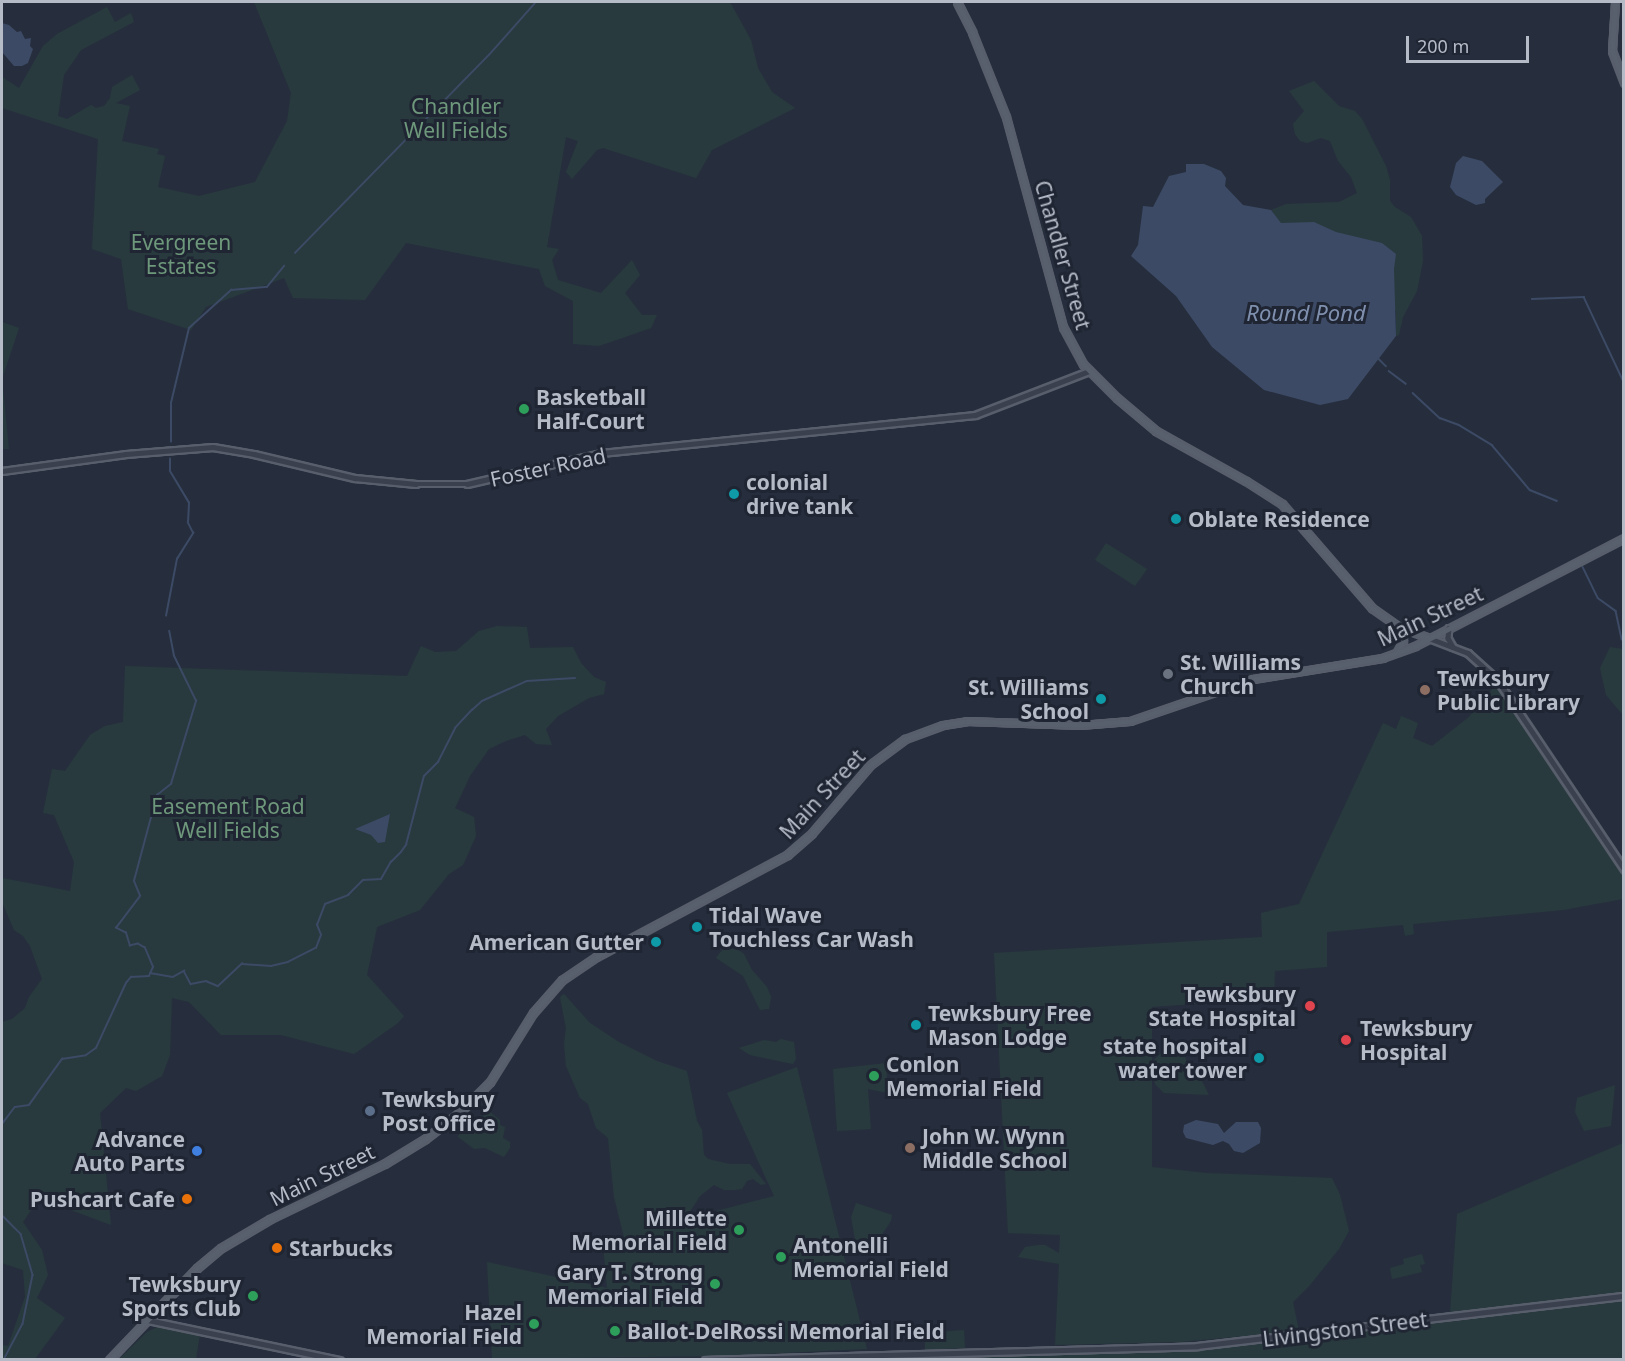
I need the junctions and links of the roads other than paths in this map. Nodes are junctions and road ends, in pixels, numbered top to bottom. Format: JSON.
{"nodes":[{"id":1,"x":957,"y":2,"type":"edge"},
{"id":2,"x":1615,"y":2,"type":"edge"},
{"id":3,"x":1623,"y":83,"type":"edge"},
{"id":4,"x":1089,"y":371,"type":"junction"},
{"id":5,"x":2,"y":471,"type":"edge"},
{"id":6,"x":1623,"y":538,"type":"edge"},
{"id":7,"x":1399,"y":627,"type":"junction"},
{"id":8,"x":1449,"y":628,"type":"junction"},
{"id":9,"x":1429,"y":638,"type":"junction"},
{"id":10,"x":1454,"y":646,"type":"junction"},
{"id":11,"x":1395,"y":654,"type":"junction"},
{"id":12,"x":1623,"y":869,"type":"edge"},
{"id":13,"x":1623,"y":1296,"type":"edge"},
{"id":14,"x":148,"y":1320,"type":"junction"},
{"id":15,"x":109,"y":1359,"type":"edge"},
{"id":16,"x":340,"y":1359,"type":"edge"},
{"id":17,"x":705,"y":1359,"type":"edge"}],
"edges":[{"from":1,"to":4,"type":"main road","name":"Chandler Street"},
{"from":2,"to":3,"type":"main road"},
{"from":4,"to":5,"type":"street","name":"Foster Road"},
{"from":4,"to":7,"type":"main road","name":"Chandler Street"},
{"from":6,"to":8,"type":"main road","name":"Main Street"},
{"from":7,"to":9,"type":"main road","name":"Chandler Street"},
{"from":7,"to":11,"type":"main road"},
{"from":8,"to":9,"type":"main road","name":"Main Street"},
{"from":8,"to":10,"type":"street"},
{"from":9,"to":10,"type":"street","name":"Chandler Street"},
{"from":9,"to":11,"type":"main road","name":"Main Street"},
{"from":10,"to":12,"type":"street","name":"Chandler Street"},
{"from":11,"to":14,"type":"main road","name":"Main Street"},
{"from":13,"to":17,"type":"street","name":"Livingston Street"},
{"from":14,"to":15,"type":"main road","name":"Main Street"},
{"from":14,"to":16,"type":"street"}]}
